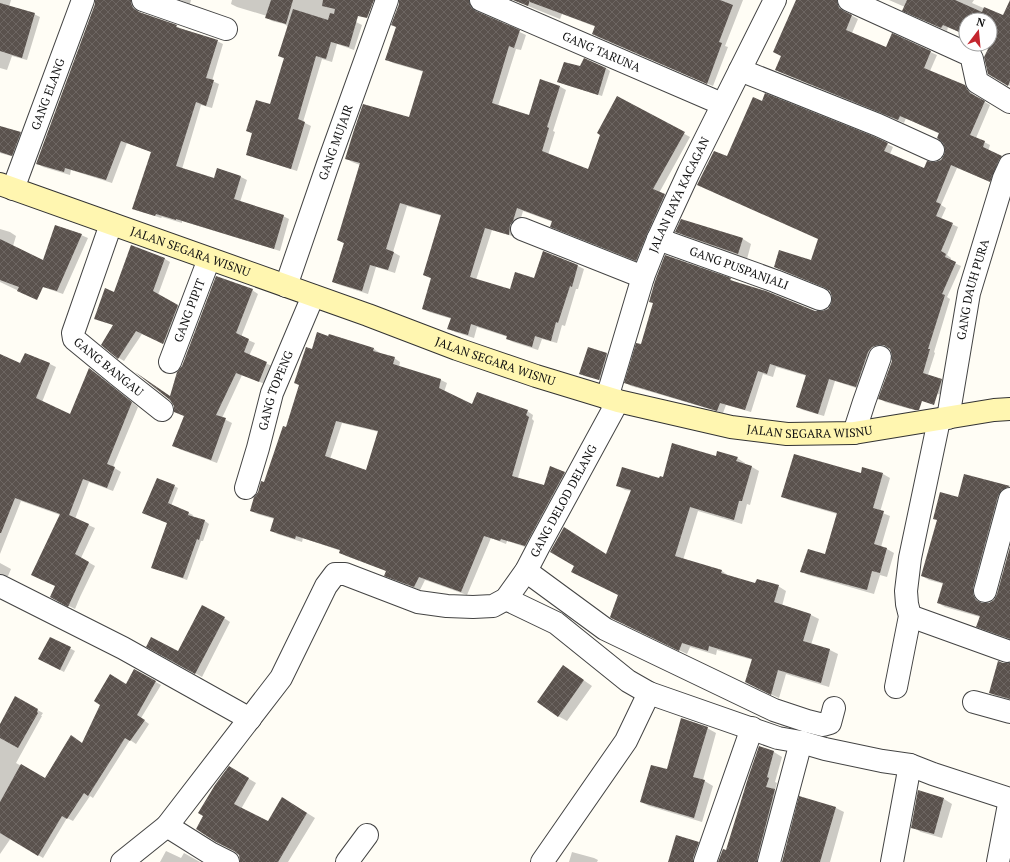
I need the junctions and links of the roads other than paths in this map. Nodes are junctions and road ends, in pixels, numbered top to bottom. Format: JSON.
{"nodes":[{"id":1,"x":83,"y":0,"type":"edge"},
{"id":2,"x":143,"y":0,"type":"edge"},
{"id":3,"x":387,"y":0,"type":"edge"},
{"id":4,"x":481,"y":0,"type":"edge"},
{"id":5,"x":849,"y":0,"type":"edge"},
{"id":6,"x":766,"y":3,"type":"edge"},
{"id":7,"x":226,"y":30,"type":"dead end"},
{"id":8,"x":740,"y":70,"type":"junction"},
{"id":9,"x":1010,"y":102,"type":"edge"},
{"id":10,"x":722,"y":104,"type":"junction"},
{"id":11,"x":933,"y":150,"type":"dead end"},
{"id":12,"x":1010,"y":165,"type":"edge"},
{"id":13,"x":6,"y":187,"type":"edge"},
{"id":14,"x":111,"y":224,"type":"junction"},
{"id":15,"x":522,"y":229,"type":"dead end"},
{"id":16,"x":658,"y":238,"type":"junction"},
{"id":17,"x":209,"y":259,"type":"junction"},
{"id":18,"x":643,"y":277,"type":"junction"},
{"id":19,"x":286,"y":286,"type":"junction"},
{"id":20,"x":313,"y":296,"type":"junction"},
{"id":21,"x":820,"y":299,"type":"dead end"},
{"id":22,"x":880,"y":357,"type":"dead end"},
{"id":23,"x":170,"y":362,"type":"dead end"},
{"id":24,"x":612,"y":400,"type":"junction"},
{"id":25,"x":1010,"y":408,"type":"edge"},
{"id":26,"x":162,"y":410,"type":"dead end"},
{"id":27,"x":943,"y":419,"type":"junction"},
{"id":28,"x":854,"y":433,"type":"junction"},
{"id":29,"x":246,"y":488,"type":"dead end"},
{"id":30,"x":1010,"y":500,"type":"edge"},
{"id":31,"x":526,"y":572,"type":"junction"},
{"id":32,"x":0,"y":586,"type":"edge"},
{"id":33,"x":985,"y":591,"type":"dead end"},
{"id":34,"x":506,"y":599,"type":"junction"},
{"id":35,"x":910,"y":616,"type":"junction"},
{"id":36,"x":1007,"y":651,"type":"dead end"},
{"id":37,"x":896,"y":687,"type":"dead end"},
{"id":38,"x":649,"y":693,"type":"junction"},
{"id":39,"x":974,"y":702,"type":"dead end"},
{"id":40,"x":834,"y":708,"type":"dead end"},
{"id":41,"x":1010,"y":712,"type":"edge"},
{"id":42,"x":250,"y":719,"type":"junction"},
{"id":43,"x":752,"y":728,"type":"junction"},
{"id":44,"x":801,"y":742,"type":"junction"},
{"id":45,"x":910,"y":765,"type":"junction"},
{"id":46,"x":1010,"y":799,"type":"edge"},
{"id":47,"x":167,"y":826,"type":"junction"},
{"id":48,"x":367,"y":835,"type":"dead end"},
{"id":49,"x":122,"y":862,"type":"edge"},
{"id":50,"x":228,"y":862,"type":"edge"},
{"id":51,"x":347,"y":862,"type":"edge"},
{"id":52,"x":542,"y":862,"type":"edge"},
{"id":53,"x":704,"y":862,"type":"edge"},
{"id":54,"x":769,"y":862,"type":"edge"},
{"id":55,"x":892,"y":862,"type":"edge"},
{"id":56,"x":998,"y":862,"type":"edge"}],
"edges":[{"from":1,"to":13,"type":"street","name":"GANG ELANG"},
{"from":2,"to":7,"type":"street"},
{"from":3,"to":19,"type":"street","name":"GANG MUJAIR"},
{"from":4,"to":10,"type":"street","name":"GANG TARUNA"},
{"from":5,"to":9,"type":"street"},
{"from":6,"to":8,"type":"street","name":"JALAN RAYA KACAGAN"},
{"from":8,"to":10,"type":"street","name":"JALAN RAYA KACAGAN"},
{"from":8,"to":11,"type":"street"},
{"from":10,"to":16,"type":"street","name":"JALAN RAYA KACAGAN"},
{"from":12,"to":27,"type":"street","name":"GANG DAUH PURA"},
{"from":13,"to":14,"type":"street","name":"JALAN SEGARA WISNU"},
{"from":14,"to":17,"type":"street","name":"JALAN SEGARA WISNU"},
{"from":14,"to":26,"type":"street","name":"GANG BANGAU"},
{"from":15,"to":18,"type":"street"},
{"from":16,"to":18,"type":"street","name":"JALAN RAYA KACAGAN"},
{"from":16,"to":21,"type":"street","name":"GANG PUSPANJALI"},
{"from":17,"to":19,"type":"street","name":"JALAN SEGARA WISNU"},
{"from":17,"to":23,"type":"street","name":"GANG PIPIT"},
{"from":18,"to":24,"type":"street","name":"JALAN RAYA KACAGAN"},
{"from":19,"to":20,"type":"street","name":"JALAN SEGARA WISNU"},
{"from":20,"to":24,"type":"street","name":"JALAN SEGARA WISNU"},
{"from":20,"to":29,"type":"street","name":"GANG TOPENG"},
{"from":22,"to":28,"type":"street"},
{"from":24,"to":28,"type":"street","name":"JALAN SEGARA WISNU"},
{"from":24,"to":31,"type":"street","name":"GANG DELOD DELANG"},
{"from":25,"to":27,"type":"street","name":"JALAN SEGARA WISNU"},
{"from":27,"to":28,"type":"street","name":"JALAN SEGARA WISNU"},
{"from":27,"to":35,"type":"street","name":"GANG DAUH PURA"},
{"from":30,"to":33,"type":"street"},
{"from":31,"to":34,"type":"street","name":"GANG DELOD DELANG"},
{"from":31,"to":40,"type":"street"},
{"from":32,"to":42,"type":"street"},
{"from":34,"to":38,"type":"street"},
{"from":34,"to":42,"type":"street"},
{"from":35,"to":36,"type":"street"},
{"from":35,"to":37,"type":"street"},
{"from":38,"to":43,"type":"street"},
{"from":38,"to":52,"type":"street"},
{"from":39,"to":41,"type":"street"},
{"from":42,"to":47,"type":"street"},
{"from":43,"to":44,"type":"street"},
{"from":43,"to":53,"type":"street"},
{"from":44,"to":45,"type":"street"},
{"from":44,"to":54,"type":"street"},
{"from":45,"to":46,"type":"street"},
{"from":45,"to":55,"type":"street"},
{"from":46,"to":56,"type":"street"},
{"from":47,"to":49,"type":"street"},
{"from":47,"to":50,"type":"street"},
{"from":48,"to":51,"type":"street"}]}
